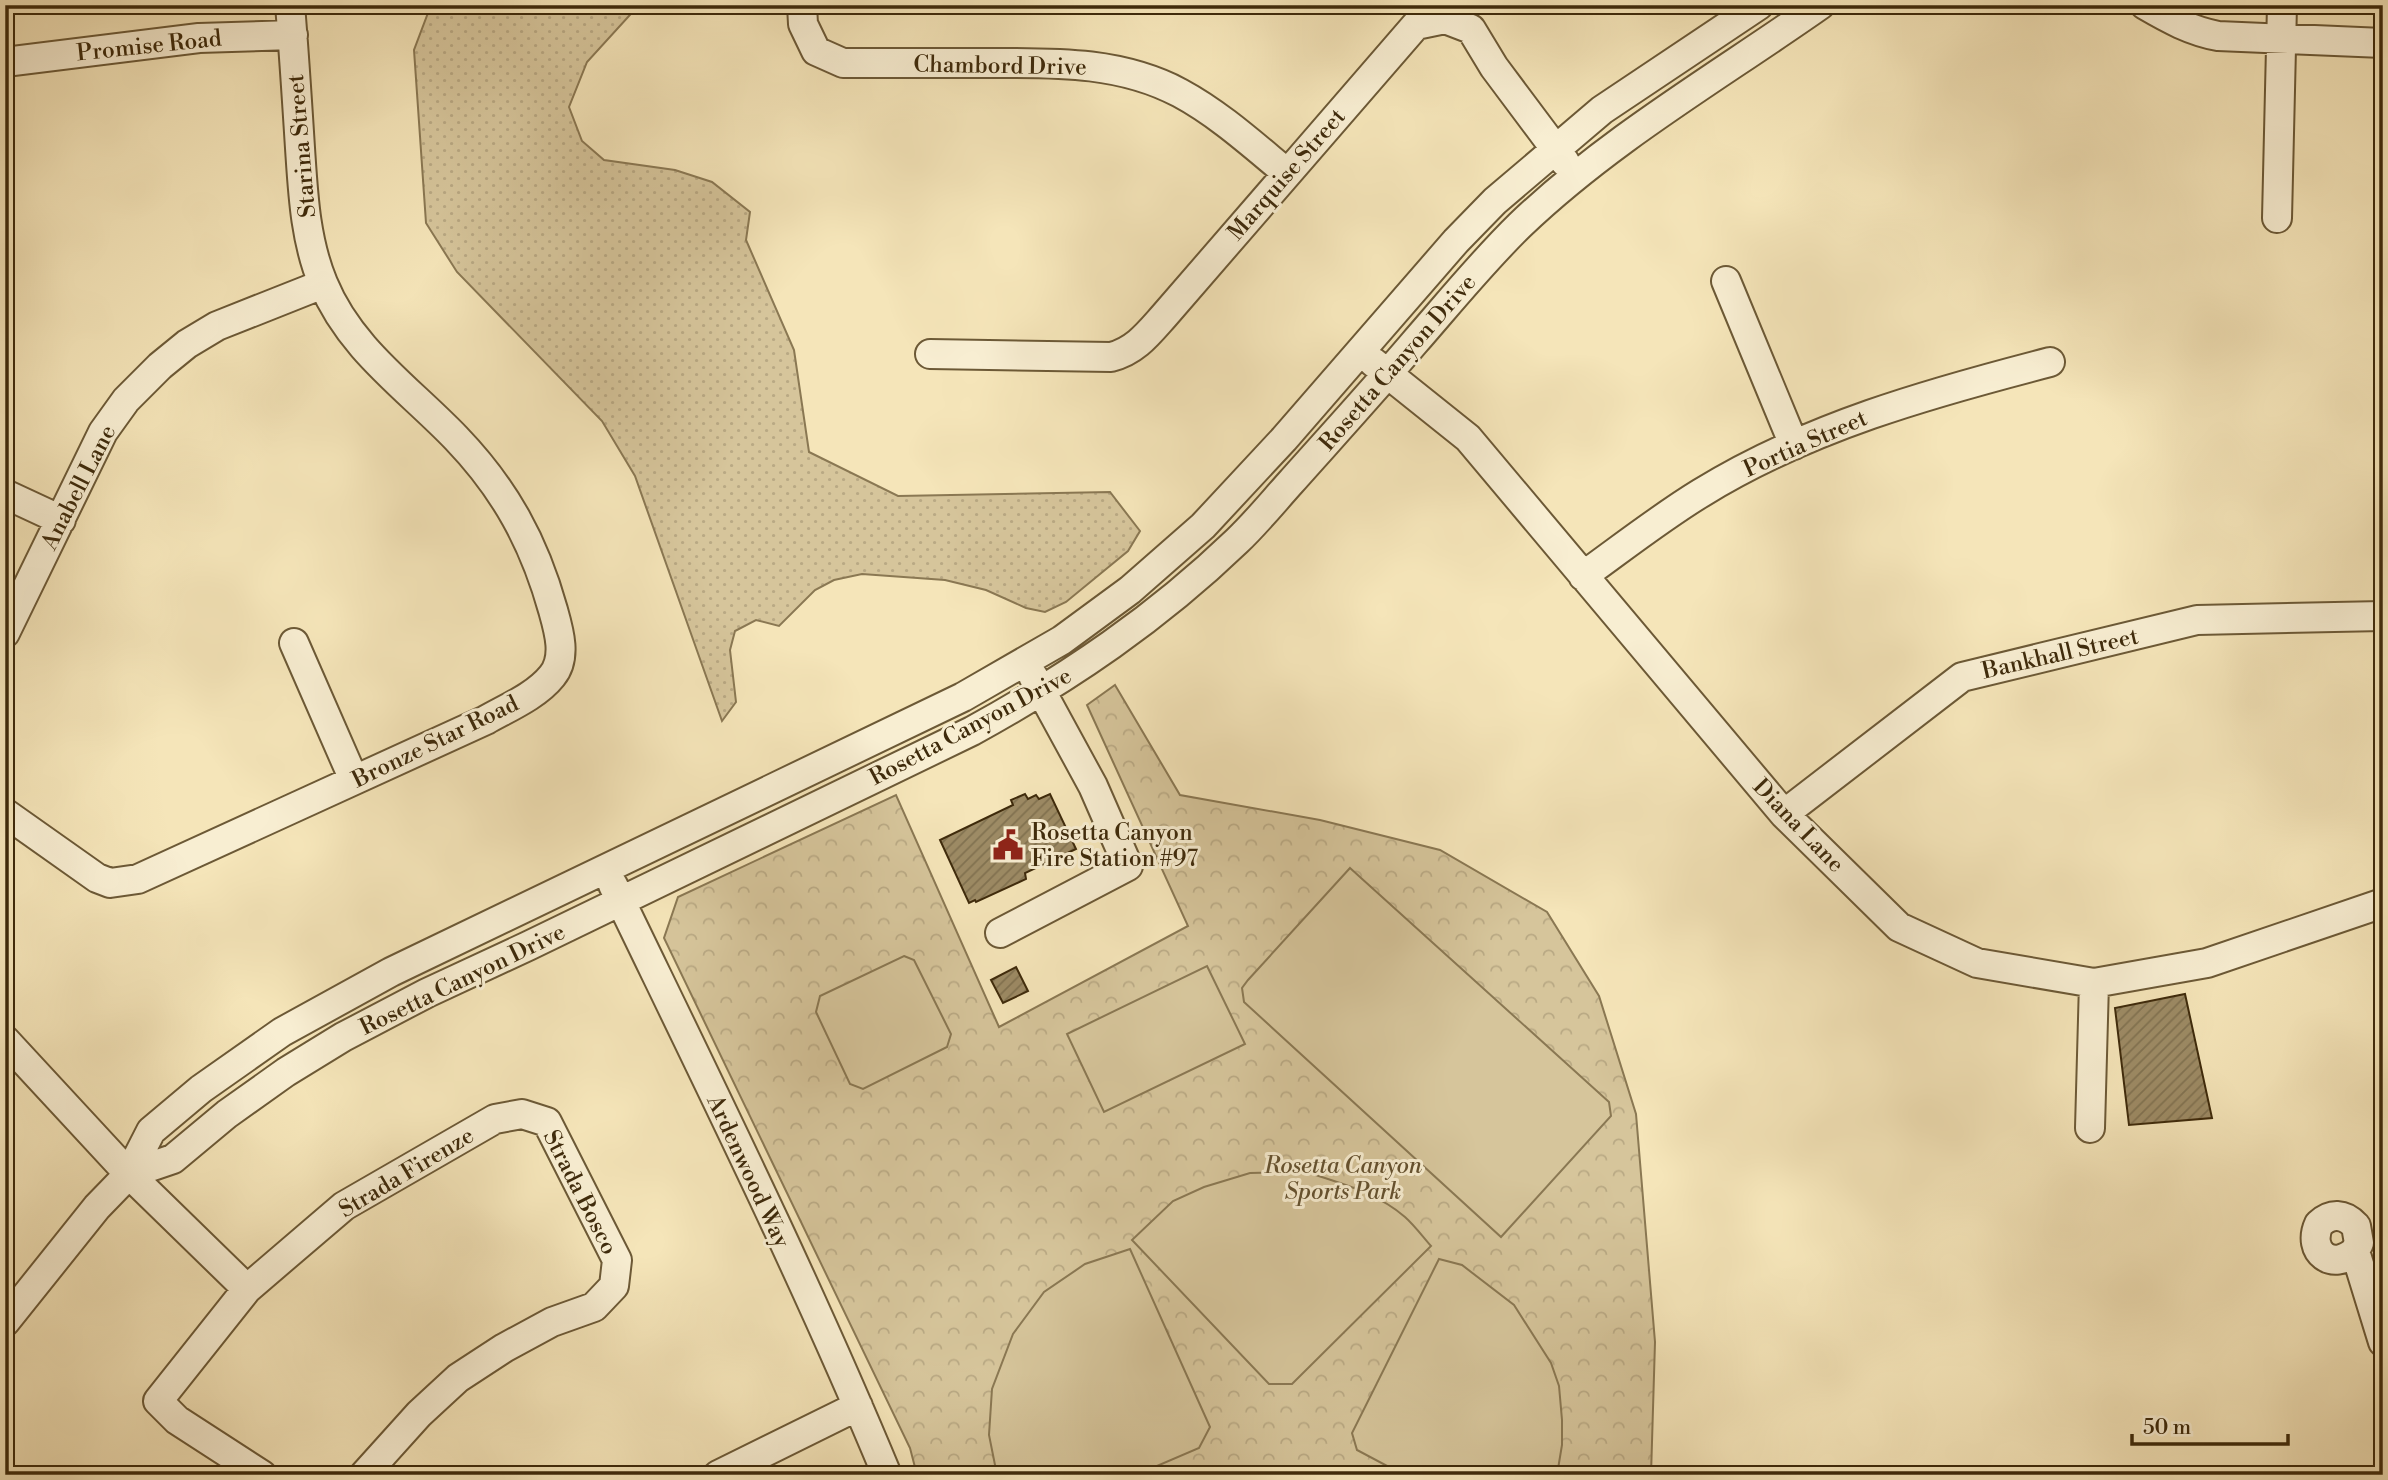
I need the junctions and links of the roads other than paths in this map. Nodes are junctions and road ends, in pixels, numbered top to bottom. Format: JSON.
{"nodes":[{"id":1,"x":290,"y":5,"type":"edge"},
{"id":2,"x":803,"y":5,"type":"edge"},
{"id":3,"x":1759,"y":5,"type":"edge"},
{"id":4,"x":1820,"y":5,"type":"edge"},
{"id":5,"x":2145,"y":5,"type":"edge"},
{"id":6,"x":2282,"y":5,"type":"edge"},
{"id":7,"x":293,"y":35,"type":"junction"},
{"id":8,"x":2281,"y":38,"type":"junction"},
{"id":9,"x":2383,"y":43,"type":"edge"},
{"id":10,"x":5,"y":62,"type":"edge"},
{"id":11,"x":1555,"y":148,"type":"junction"},
{"id":12,"x":1287,"y":173,"type":"junction"},
{"id":13,"x":1575,"y":175,"type":"junction"},
{"id":14,"x":2277,"y":218,"type":"dead end"},
{"id":15,"x":1726,"y":281,"type":"dead end"},
{"id":16,"x":323,"y":284,"type":"junction"},
{"id":17,"x":1360,"y":351,"type":"junction"},
{"id":18,"x":930,"y":354,"type":"dead end"},
{"id":19,"x":2050,"y":362,"type":"dead end"},
{"id":20,"x":1387,"y":374,"type":"junction"},
{"id":21,"x":1794,"y":445,"type":"junction"},
{"id":22,"x":5,"y":494,"type":"edge"},
{"id":23,"x":61,"y":520,"type":"junction"},
{"id":24,"x":1583,"y":576,"type":"junction"},
{"id":25,"x":2383,"y":617,"type":"edge"},
{"id":26,"x":5,"y":633,"type":"edge"},
{"id":27,"x":294,"y":643,"type":"dead end"},
{"id":28,"x":1025,"y":662,"type":"junction"},
{"id":29,"x":1043,"y":692,"type":"junction"},
{"id":30,"x":354,"y":780,"type":"junction"},
{"id":31,"x":5,"y":813,"type":"edge"},
{"id":32,"x":1784,"y":814,"type":"junction"},
{"id":33,"x":606,"y":870,"type":"junction"},
{"id":34,"x":620,"y":901,"type":"junction"},
{"id":35,"x":2383,"y":903,"type":"edge"},
{"id":36,"x":1000,"y":933,"type":"dead end"},
{"id":37,"x":2094,"y":983,"type":"junction"},
{"id":38,"x":5,"y":1041,"type":"edge"},
{"id":39,"x":522,"y":1114,"type":"joint"},
{"id":40,"x":2090,"y":1128,"type":"dead end"},
{"id":41,"x":129,"y":1174,"type":"junction"},
{"id":42,"x":2355,"y":1251,"type":"dead end"},
{"id":43,"x":247,"y":1289,"type":"junction"},
{"id":44,"x":5,"y":1322,"type":"edge"},
{"id":45,"x":2383,"y":1342,"type":"edge"},
{"id":46,"x":859,"y":1406,"type":"junction"},
{"id":47,"x":262,"y":1475,"type":"edge"},
{"id":48,"x":364,"y":1475,"type":"edge"},
{"id":49,"x":718,"y":1475,"type":"edge"},
{"id":50,"x":887,"y":1475,"type":"edge"}],
"edges":[{"from":1,"to":7,"type":"street","name":"Starina Street"},
{"from":2,"to":12,"type":"street","name":"Chambord Drive"},
{"from":3,"to":11,"type":"street","name":"Rosetta Canyon Drive"},
{"from":4,"to":13,"type":"street","name":"Rosetta Canyon Drive"},
{"from":5,"to":8,"type":"street"},
{"from":6,"to":8,"type":"street"},
{"from":7,"to":10,"type":"street","name":"Promise Road"},
{"from":7,"to":16,"type":"street","name":"Starina Street"},
{"from":8,"to":9,"type":"street"},
{"from":8,"to":14,"type":"street"},
{"from":11,"to":12,"type":"street","name":"Marquise Street"},
{"from":11,"to":13,"type":"street","name":"Marquise Street"},
{"from":11,"to":17,"type":"street","name":"Rosetta Canyon Drive"},
{"from":12,"to":18,"type":"street","name":"Marquise Street"},
{"from":13,"to":20,"type":"street","name":"Rosetta Canyon Drive"},
{"from":15,"to":21,"type":"street"},
{"from":16,"to":23,"type":"street","name":"Anabell Lane"},
{"from":16,"to":30,"type":"street","name":"Bronze Star Road"},
{"from":17,"to":20,"type":"street","name":"Diana Lane"},
{"from":17,"to":28,"type":"street","name":"Rosetta Canyon Drive"},
{"from":19,"to":21,"type":"street","name":"Portia Street"},
{"from":20,"to":24,"type":"street","name":"Diana Lane"},
{"from":20,"to":29,"type":"street","name":"Rosetta Canyon Drive"},
{"from":21,"to":24,"type":"street","name":"Portia Street"},
{"from":22,"to":23,"type":"street"},
{"from":23,"to":26,"type":"street","name":"Anabell Lane"},
{"from":24,"to":32,"type":"street","name":"Diana Lane"},
{"from":25,"to":32,"type":"street","name":"Bankhall Street"},
{"from":27,"to":30,"type":"street"},
{"from":28,"to":29,"type":"street"},
{"from":28,"to":33,"type":"street","name":"Rosetta Canyon Drive"},
{"from":29,"to":34,"type":"street","name":"Rosetta Canyon Drive"},
{"from":29,"to":36,"type":"street"},
{"from":30,"to":31,"type":"street","name":"Bronze Star Road"},
{"from":32,"to":37,"type":"street","name":"Diana Lane"},
{"from":33,"to":34,"type":"street","name":"Ardenwood Way"},
{"from":33,"to":41,"type":"street","name":"Rosetta Canyon Drive"},
{"from":34,"to":41,"type":"street","name":"Rosetta Canyon Drive"},
{"from":34,"to":46,"type":"street","name":"Ardenwood Way"},
{"from":35,"to":37,"type":"street","name":"Diana Lane"},
{"from":37,"to":40,"type":"street"},
{"from":38,"to":41,"type":"street"},
{"from":39,"to":43,"type":"street","name":"Strada Firenze"},
{"from":39,"to":48,"type":"street","name":"Strada Bosco"},
{"from":41,"to":43,"type":"street"},
{"from":41,"to":44,"type":"street","name":"Rosetta Canyon Drive"},
{"from":42,"to":45,"type":"street"},
{"from":43,"to":47,"type":"street","name":"Strada Firenze"},
{"from":46,"to":49,"type":"street"},
{"from":46,"to":50,"type":"street","name":"Ardenwood Way"}]}
